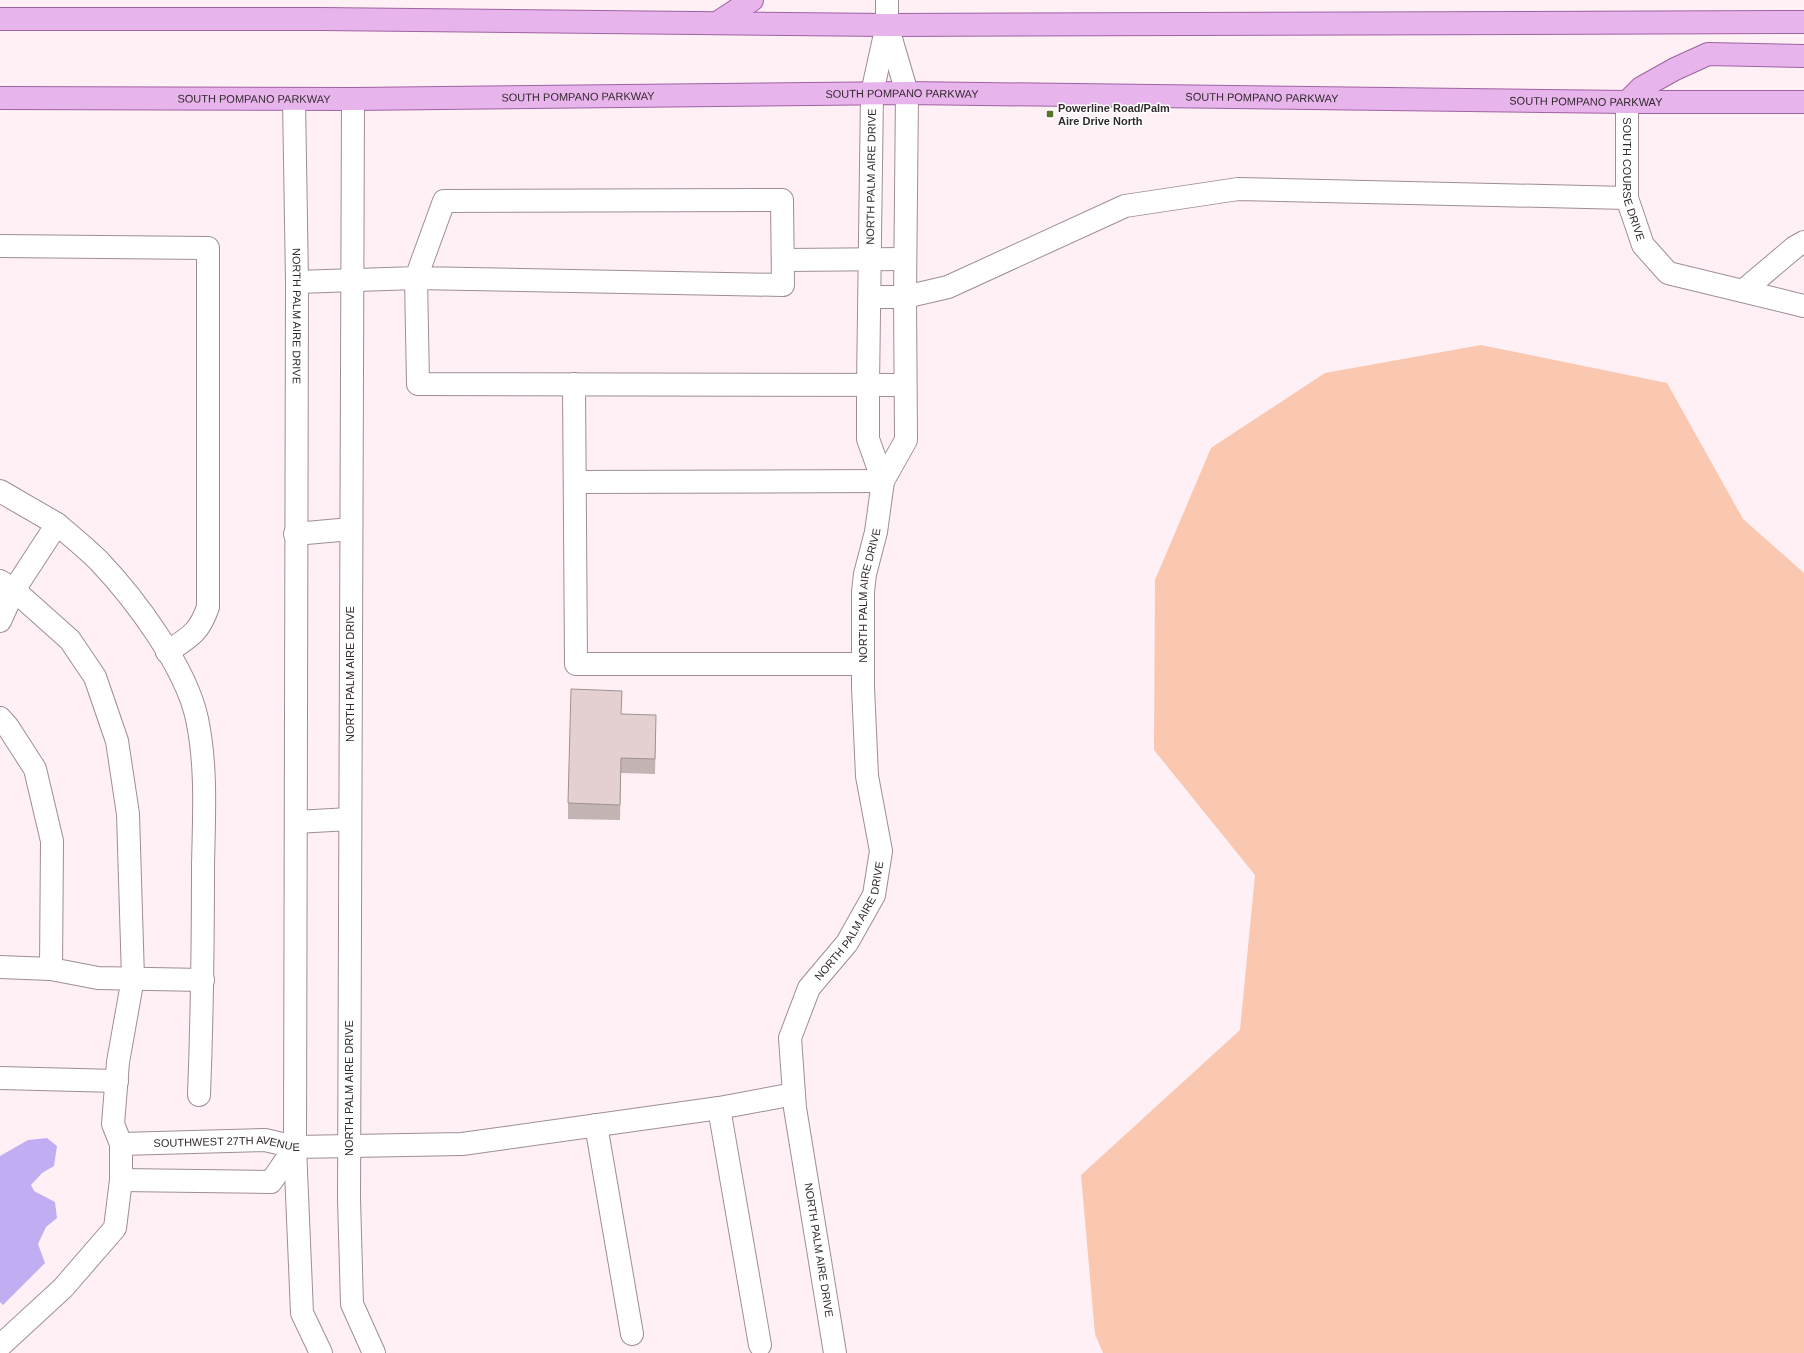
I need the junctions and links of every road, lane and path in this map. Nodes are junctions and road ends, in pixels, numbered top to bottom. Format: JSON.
{"nodes":[{"id":1,"x":752,"y":0,"type":"edge"},
{"id":2,"x":887,"y":0,"type":"edge"},
{"id":3,"x":0,"y":18,"type":"edge"},
{"id":4,"x":1804,"y":22,"type":"edge"},
{"id":5,"x":717,"y":23,"type":"junction"},
{"id":6,"x":887,"y":25,"type":"junction"},
{"id":7,"x":1804,"y":56,"type":"edge"},
{"id":8,"x":872,"y":93,"type":"junction"},
{"id":9,"x":907,"y":93,"type":"junction"},
{"id":10,"x":0,"y":98,"type":"edge"},
{"id":11,"x":294,"y":99,"type":"junction"},
{"id":12,"x":353,"y":99,"type":"junction"},
{"id":13,"x":1627,"y":102,"type":"junction"},
{"id":14,"x":1804,"y":102,"type":"edge"},
{"id":15,"x":1627,"y":198,"type":"junction"},
{"id":16,"x":1804,"y":242,"type":"edge"},
{"id":17,"x":0,"y":246,"type":"edge"},
{"id":18,"x":870,"y":259,"type":"junction"},
{"id":19,"x":905,"y":259,"type":"junction"},
{"id":20,"x":783,"y":260,"type":"junction"},
{"id":21,"x":416,"y":278,"type":"junction"},
{"id":22,"x":352,"y":280,"type":"junction"},
{"id":23,"x":297,"y":282,"type":"junction"},
{"id":24,"x":1743,"y":291,"type":"junction"},
{"id":25,"x":870,"y":297,"type":"junction"},
{"id":26,"x":905,"y":297,"type":"junction"},
{"id":27,"x":1804,"y":306,"type":"edge"},
{"id":28,"x":574,"y":384,"type":"junction"},
{"id":29,"x":868,"y":386,"type":"junction"},
{"id":30,"x":905,"y":386,"type":"junction"},
{"id":31,"x":883,"y":481,"type":"junction"},
{"id":32,"x":575,"y":482,"type":"junction"},
{"id":33,"x":0,"y":491,"type":"edge"},
{"id":34,"x":57,"y":524,"type":"junction"},
{"id":35,"x":351,"y":529,"type":"junction"},
{"id":36,"x":296,"y":534,"type":"junction"},
{"id":37,"x":7,"y":585,"type":"edge"},
{"id":38,"x":0,"y":621,"type":"edge"},
{"id":39,"x":167,"y":652,"type":"junction"},
{"id":40,"x":863,"y":664,"type":"junction"},
{"id":41,"x":0,"y":718,"type":"edge"},
{"id":42,"x":350,"y":819,"type":"junction"},
{"id":43,"x":296,"y":822,"type":"junction"},
{"id":44,"x":0,"y":967,"type":"edge"},
{"id":45,"x":51,"y":969,"type":"junction"},
{"id":46,"x":133,"y":978,"type":"junction"},
{"id":47,"x":203,"y":980,"type":"junction"},
{"id":48,"x":0,"y":1078,"type":"edge"},
{"id":49,"x":117,"y":1081,"type":"junction"},
{"id":50,"x":794,"y":1094,"type":"junction"},
{"id":51,"x":199,"y":1095,"type":"dead end"},
{"id":52,"x":719,"y":1108,"type":"junction"},
{"id":53,"x":596,"y":1125,"type":"junction"},
{"id":54,"x":121,"y":1144,"type":"junction"},
{"id":55,"x":349,"y":1146,"type":"junction"},
{"id":56,"x":295,"y":1147,"type":"junction"},
{"id":57,"x":121,"y":1180,"type":"junction"},
{"id":58,"x":632,"y":1334,"type":"dead end"},
{"id":59,"x":760,"y":1345,"type":"dead end"},
{"id":60,"x":0,"y":1346,"type":"edge"},
{"id":61,"x":321,"y":1353,"type":"edge"},
{"id":62,"x":374,"y":1353,"type":"edge"},
{"id":63,"x":836,"y":1353,"type":"edge"}],
"edges":[{"from":1,"to":5,"type":"main road"},
{"from":2,"to":6,"type":"street"},
{"from":3,"to":5,"type":"main road"},
{"from":4,"to":6,"type":"main road"},
{"from":5,"to":6,"type":"main road"},
{"from":6,"to":8,"type":"street","name":"NORTH PALM AIRE DRIVE"},
{"from":6,"to":9,"type":"street","name":"NORTH PALM AIRE DRIVE"},
{"from":7,"to":13,"type":"main road"},
{"from":8,"to":9,"type":"main road","name":"SOUTH POMPANO PARKWAY"},
{"from":8,"to":12,"type":"main road","name":"SOUTH POMPANO PARKWAY"},
{"from":8,"to":18,"type":"street","name":"NORTH PALM AIRE DRIVE"},
{"from":9,"to":13,"type":"main road","name":"SOUTH POMPANO PARKWAY"},
{"from":9,"to":19,"type":"street","name":"NORTH PALM AIRE DRIVE"},
{"from":10,"to":11,"type":"main road","name":"SOUTH POMPANO PARKWAY"},
{"from":11,"to":12,"type":"main road","name":"SOUTH POMPANO PARKWAY"},
{"from":11,"to":23,"type":"street","name":"NORTH PALM AIRE DRIVE"},
{"from":12,"to":22,"type":"street","name":"NORTH PALM AIRE DRIVE"},
{"from":13,"to":14,"type":"main road","name":"SOUTH POMPANO PARKWAY"},
{"from":13,"to":15,"type":"street","name":"SOUTH COURSE DRIVE"},
{"from":15,"to":24,"type":"street","name":"SOUTH COURSE DRIVE"},
{"from":15,"to":26,"type":"street"},
{"from":16,"to":24,"type":"street"},
{"from":17,"to":39,"type":"street"},
{"from":18,"to":19,"type":"street"},
{"from":18,"to":20,"type":"street"},
{"from":18,"to":25,"type":"street","name":"NORTH PALM AIRE DRIVE"},
{"from":19,"to":26,"type":"street","name":"NORTH PALM AIRE DRIVE"},
{"from":20,"to":21,"type":"street"},
{"from":20,"to":21,"type":"street"},
{"from":21,"to":22,"type":"street"},
{"from":21,"to":28,"type":"street"},
{"from":22,"to":23,"type":"street"},
{"from":22,"to":35,"type":"street","name":"NORTH PALM AIRE DRIVE"},
{"from":23,"to":36,"type":"street","name":"NORTH PALM AIRE DRIVE"},
{"from":24,"to":27,"type":"street","name":"SOUTH COURSE DRIVE"},
{"from":25,"to":26,"type":"street"},
{"from":25,"to":29,"type":"street","name":"NORTH PALM AIRE DRIVE"},
{"from":26,"to":30,"type":"street","name":"NORTH PALM AIRE DRIVE"},
{"from":28,"to":29,"type":"street"},
{"from":28,"to":32,"type":"street"},
{"from":29,"to":30,"type":"street"},
{"from":29,"to":31,"type":"street","name":"NORTH PALM AIRE DRIVE"},
{"from":30,"to":31,"type":"street","name":"NORTH PALM AIRE DRIVE"},
{"from":31,"to":32,"type":"street"},
{"from":31,"to":40,"type":"street","name":"NORTH PALM AIRE DRIVE"},
{"from":32,"to":40,"type":"street"},
{"from":33,"to":34,"type":"street"},
{"from":34,"to":37,"type":"street"},
{"from":34,"to":39,"type":"street"},
{"from":35,"to":36,"type":"street"},
{"from":35,"to":42,"type":"street","name":"NORTH PALM AIRE DRIVE"},
{"from":36,"to":43,"type":"street","name":"NORTH PALM AIRE DRIVE"},
{"from":37,"to":38,"type":"street"},
{"from":37,"to":46,"type":"street"},
{"from":39,"to":47,"type":"street"},
{"from":40,"to":50,"type":"street","name":"NORTH PALM AIRE DRIVE"},
{"from":41,"to":45,"type":"street"},
{"from":42,"to":43,"type":"street"},
{"from":42,"to":55,"type":"street","name":"NORTH PALM AIRE DRIVE"},
{"from":43,"to":56,"type":"street","name":"NORTH PALM AIRE DRIVE"},
{"from":44,"to":45,"type":"street"},
{"from":45,"to":46,"type":"street"},
{"from":46,"to":47,"type":"street"},
{"from":46,"to":49,"type":"street"},
{"from":47,"to":51,"type":"street"},
{"from":48,"to":49,"type":"street"},
{"from":49,"to":54,"type":"street"},
{"from":50,"to":52,"type":"street"},
{"from":50,"to":63,"type":"street","name":"NORTH PALM AIRE DRIVE"},
{"from":52,"to":53,"type":"street"},
{"from":52,"to":59,"type":"street"},
{"from":53,"to":55,"type":"street"},
{"from":53,"to":58,"type":"street"},
{"from":54,"to":56,"type":"street","name":"SOUTHWEST 27TH AVENUE"},
{"from":54,"to":57,"type":"street"},
{"from":55,"to":56,"type":"street"},
{"from":55,"to":62,"type":"street","name":"NORTH PALM AIRE DRIVE"},
{"from":56,"to":57,"type":"street","name":"SOUTHWEST 27TH AVENUE"},
{"from":56,"to":61,"type":"street","name":"NORTH PALM AIRE DRIVE"},
{"from":57,"to":60,"type":"street"}]}
